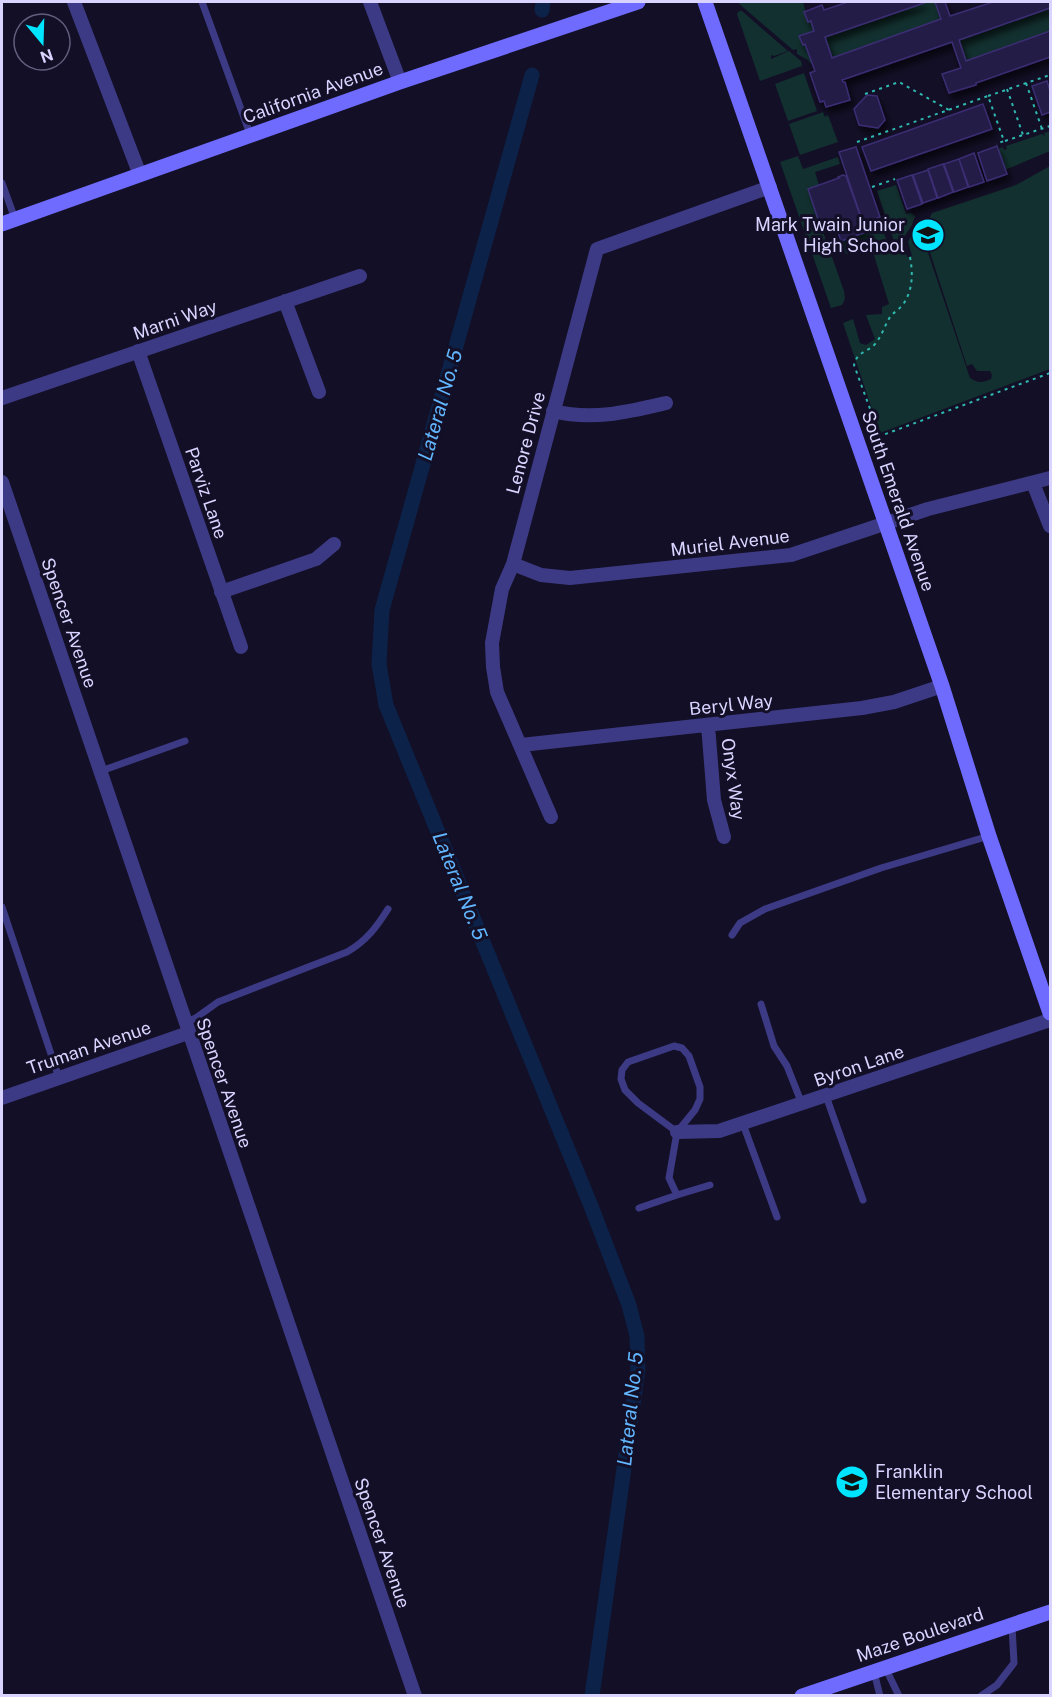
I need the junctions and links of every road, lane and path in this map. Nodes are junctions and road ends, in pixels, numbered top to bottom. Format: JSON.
{"nodes":[{"id":1,"x":74,"y":2,"type":"edge"},
{"id":2,"x":202,"y":2,"type":"edge"},
{"id":3,"x":370,"y":2,"type":"edge"},
{"id":4,"x":638,"y":2,"type":"edge"},
{"id":5,"x":705,"y":2,"type":"edge"},
{"id":6,"x":1050,"y":75,"type":"edge"},
{"id":7,"x":400,"y":82,"type":"junction"},
{"id":8,"x":1026,"y":83,"type":"junction"},
{"id":9,"x":1007,"y":89,"type":"junction"},
{"id":10,"x":865,"y":93,"type":"dead end"},
{"id":11,"x":988,"y":96,"type":"junction"},
{"id":12,"x":950,"y":110,"type":"junction"},
{"id":13,"x":1050,"y":126,"type":"edge"},
{"id":14,"x":1042,"y":129,"type":"junction"},
{"id":15,"x":1023,"y":135,"type":"junction"},
{"id":16,"x":251,"y":136,"type":"junction"},
{"id":17,"x":1004,"y":141,"type":"junction"},
{"id":18,"x":856,"y":142,"type":"dead end"},
{"id":19,"x":996,"y":144,"type":"dead end"},
{"id":20,"x":140,"y":176,"type":"junction"},
{"id":21,"x":896,"y":179,"type":"dead end"},
{"id":22,"x":2,"y":183,"type":"edge"},
{"id":23,"x":770,"y":187,"type":"junction"},
{"id":24,"x":872,"y":187,"type":"dead end"},
{"id":25,"x":8,"y":222,"type":"edge"},
{"id":26,"x":910,"y":257,"type":"dead end"},
{"id":27,"x":360,"y":276,"type":"dead end"},
{"id":28,"x":285,"y":301,"type":"junction"},
{"id":29,"x":138,"y":351,"type":"junction"},
{"id":30,"x":1050,"y":373,"type":"edge"},
{"id":31,"x":319,"y":392,"type":"dead end"},
{"id":32,"x":2,"y":398,"type":"edge"},
{"id":33,"x":666,"y":403,"type":"dead end"},
{"id":34,"x":553,"y":411,"type":"junction"},
{"id":35,"x":1050,"y":478,"type":"edge"},
{"id":36,"x":2,"y":482,"type":"edge"},
{"id":37,"x":1033,"y":483,"type":"junction"},
{"id":38,"x":885,"y":525,"type":"junction"},
{"id":39,"x":1050,"y":526,"type":"edge"},
{"id":40,"x":334,"y":544,"type":"dead end"},
{"id":41,"x":513,"y":564,"type":"junction"},
{"id":42,"x":221,"y":592,"type":"junction"},
{"id":43,"x":241,"y":647,"type":"dead end"},
{"id":44,"x":942,"y":686,"type":"junction"},
{"id":45,"x":708,"y":725,"type":"junction"},
{"id":46,"x":185,"y":741,"type":"dead end"},
{"id":47,"x":521,"y":745,"type":"junction"},
{"id":48,"x":101,"y":771,"type":"junction"},
{"id":49,"x":551,"y":818,"type":"dead end"},
{"id":50,"x":988,"y":836,"type":"junction"},
{"id":51,"x":724,"y":837,"type":"dead end"},
{"id":52,"x":2,"y":907,"type":"edge"},
{"id":53,"x":388,"y":909,"type":"dead end"},
{"id":54,"x":732,"y":935,"type":"dead end"},
{"id":55,"x":761,"y":1004,"type":"dead end"},
{"id":56,"x":1050,"y":1013,"type":"edge"},
{"id":57,"x":1050,"y":1020,"type":"edge"},
{"id":58,"x":186,"y":1028,"type":"junction"},
{"id":59,"x":59,"y":1077,"type":"junction"},
{"id":60,"x":826,"y":1096,"type":"junction"},
{"id":61,"x":2,"y":1098,"type":"edge"},
{"id":62,"x":802,"y":1104,"type":"junction"},
{"id":63,"x":743,"y":1124,"type":"junction"},
{"id":64,"x":677,"y":1132,"type":"junction"},
{"id":65,"x":710,"y":1185,"type":"dead end"},
{"id":66,"x":677,"y":1195,"type":"junction"},
{"id":67,"x":863,"y":1200,"type":"dead end"},
{"id":68,"x":639,"y":1208,"type":"dead end"},
{"id":69,"x":777,"y":1217,"type":"dead end"},
{"id":70,"x":1050,"y":1612,"type":"edge"},
{"id":71,"x":1012,"y":1625,"type":"junction"},
{"id":72,"x":880,"y":1669,"type":"junction"},
{"id":73,"x":415,"y":1695,"type":"edge"},
{"id":74,"x":802,"y":1695,"type":"edge"},
{"id":75,"x":880,"y":1695,"type":"edge"},
{"id":76,"x":899,"y":1695,"type":"edge"},
{"id":77,"x":981,"y":1695,"type":"edge"}],
"edges":[{"from":1,"to":20,"type":"street"},
{"from":2,"to":16,"type":"lane"},
{"from":3,"to":7,"type":"street"},
{"from":4,"to":7,"type":"street","name":"California Avenue"},
{"from":5,"to":23,"type":"street","name":"South Emerald Avenue"},
{"from":6,"to":8,"type":"path"},
{"from":7,"to":16,"type":"street","name":"California Avenue"},
{"from":8,"to":9,"type":"path"},
{"from":8,"to":14,"type":"path"},
{"from":9,"to":11,"type":"path"},
{"from":9,"to":15,"type":"path"},
{"from":10,"to":12,"type":"path"},
{"from":11,"to":12,"type":"path"},
{"from":11,"to":17,"type":"path"},
{"from":12,"to":18,"type":"path"},
{"from":13,"to":14,"type":"path"},
{"from":14,"to":15,"type":"path"},
{"from":15,"to":17,"type":"path"},
{"from":16,"to":20,"type":"street","name":"California Avenue"},
{"from":17,"to":19,"type":"path"},
{"from":20,"to":25,"type":"street","name":"California Avenue"},
{"from":21,"to":24,"type":"path"},
{"from":22,"to":25,"type":"lane"},
{"from":23,"to":34,"type":"street","name":"Lenore Drive"},
{"from":23,"to":38,"type":"street","name":"South Emerald Avenue"},
{"from":26,"to":30,"type":"path"},
{"from":27,"to":28,"type":"street","name":"Marni Way"},
{"from":28,"to":29,"type":"street","name":"Marni Way"},
{"from":28,"to":31,"type":"street"},
{"from":29,"to":32,"type":"street","name":"Marni Way"},
{"from":29,"to":42,"type":"street","name":"Parviz Lane"},
{"from":33,"to":34,"type":"street"},
{"from":34,"to":41,"type":"street","name":"Lenore Drive"},
{"from":35,"to":37,"type":"street","name":"Muriel Avenue"},
{"from":36,"to":48,"type":"street","name":"Spencer Avenue"},
{"from":37,"to":38,"type":"street","name":"Muriel Avenue"},
{"from":37,"to":39,"type":"street"},
{"from":38,"to":41,"type":"street","name":"Muriel Avenue"},
{"from":38,"to":44,"type":"street","name":"South Emerald Avenue"},
{"from":40,"to":42,"type":"street"},
{"from":41,"to":47,"type":"street","name":"Lenore Drive"},
{"from":42,"to":43,"type":"street","name":"Parviz Lane"},
{"from":44,"to":45,"type":"street","name":"Beryl Way"},
{"from":44,"to":50,"type":"street","name":"South Emerald Avenue"},
{"from":45,"to":47,"type":"street","name":"Beryl Way"},
{"from":45,"to":51,"type":"street","name":"Onyx Way"},
{"from":46,"to":48,"type":"lane"},
{"from":47,"to":49,"type":"street","name":"Lenore Drive"},
{"from":48,"to":58,"type":"street","name":"Spencer Avenue"},
{"from":50,"to":54,"type":"lane"},
{"from":50,"to":56,"type":"street","name":"South Emerald Avenue"},
{"from":52,"to":59,"type":"lane"},
{"from":53,"to":58,"type":"lane"},
{"from":55,"to":62,"type":"lane"},
{"from":57,"to":60,"type":"street","name":"Byron Lane"},
{"from":58,"to":59,"type":"street","name":"Truman Avenue"},
{"from":58,"to":73,"type":"street","name":"Spencer Avenue"},
{"from":59,"to":61,"type":"street","name":"Truman Avenue"},
{"from":60,"to":62,"type":"street","name":"Byron Lane"},
{"from":60,"to":67,"type":"lane"},
{"from":62,"to":63,"type":"street","name":"Byron Lane"},
{"from":63,"to":64,"type":"street","name":"Byron Lane"},
{"from":63,"to":69,"type":"lane"},
{"from":64,"to":64,"type":"lane"},
{"from":64,"to":66,"type":"lane"},
{"from":65,"to":66,"type":"lane"},
{"from":66,"to":68,"type":"lane"},
{"from":70,"to":71,"type":"street","name":"Maze Boulevard"},
{"from":71,"to":72,"type":"street","name":"Maze Boulevard"},
{"from":71,"to":77,"type":"lane"},
{"from":72,"to":74,"type":"street","name":"Maze Boulevard"},
{"from":72,"to":75,"type":"lane"},
{"from":72,"to":76,"type":"lane"}]}
